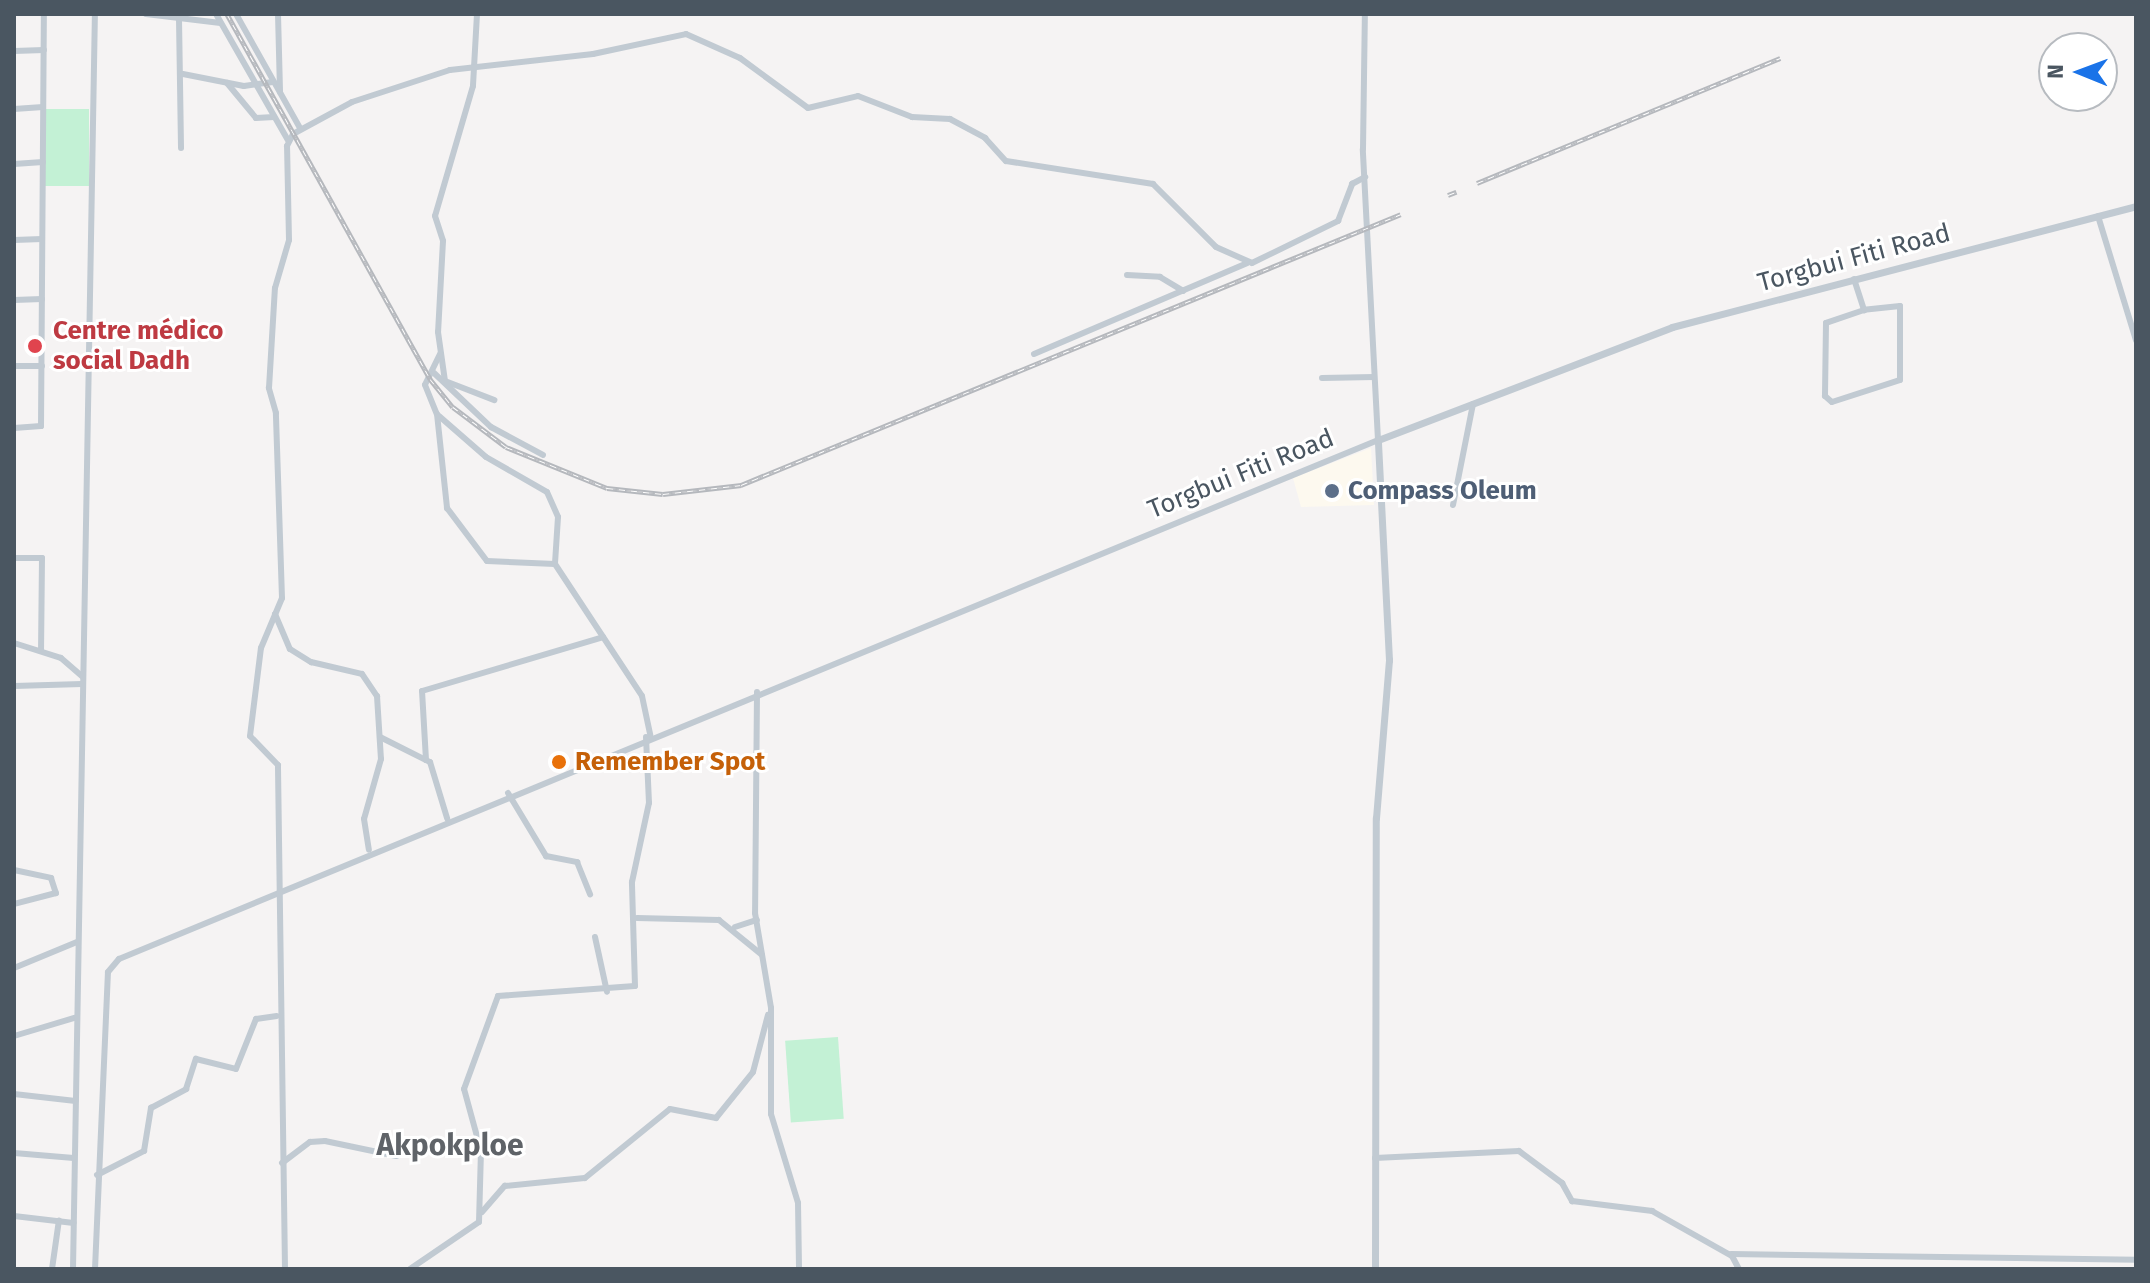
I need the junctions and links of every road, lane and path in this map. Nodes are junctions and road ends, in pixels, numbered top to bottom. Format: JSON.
{"nodes":[{"id":1,"x":44,"y":14,"type":"edge"},
{"id":2,"x":95,"y":14,"type":"edge"},
{"id":3,"x":146,"y":14,"type":"edge"},
{"id":4,"x":216,"y":14,"type":"edge"},
{"id":5,"x":236,"y":14,"type":"edge"},
{"id":6,"x":278,"y":14,"type":"edge"},
{"id":7,"x":477,"y":14,"type":"edge"},
{"id":8,"x":1365,"y":14,"type":"edge"},
{"id":9,"x":179,"y":19,"type":"junction"},
{"id":10,"x":220,"y":23,"type":"junction"},
{"id":11,"x":44,"y":50,"type":"junction"},
{"id":12,"x":14,"y":51,"type":"edge"},
{"id":13,"x":469,"y":69,"type":"junction"},
{"id":14,"x":183,"y":74,"type":"junction"},
{"id":15,"x":273,"y":82,"type":"junction"},
{"id":16,"x":227,"y":83,"type":"junction"},
{"id":17,"x":256,"y":85,"type":"junction"},
{"id":18,"x":281,"y":95,"type":"junction"},
{"id":19,"x":43,"y":107,"type":"junction"},
{"id":20,"x":14,"y":109,"type":"edge"},
{"id":21,"x":274,"y":117,"type":"junction"},
{"id":22,"x":300,"y":128,"type":"junction"},
{"id":23,"x":288,"y":140,"type":"junction"},
{"id":24,"x":181,"y":148,"type":"dead end"},
{"id":25,"x":43,"y":162,"type":"junction"},
{"id":26,"x":14,"y":164,"type":"edge"},
{"id":27,"x":1365,"y":177,"type":"junction"},
{"id":28,"x":2136,"y":206,"type":"edge"},
{"id":29,"x":2098,"y":216,"type":"junction"},
{"id":30,"x":42,"y":239,"type":"junction"},
{"id":31,"x":14,"y":240,"type":"edge"},
{"id":32,"x":1249,"y":262,"type":"junction"},
{"id":33,"x":1127,"y":275,"type":"dead end"},
{"id":34,"x":1854,"y":279,"type":"junction"},
{"id":35,"x":1183,"y":291,"type":"junction"},
{"id":36,"x":42,"y":299,"type":"junction"},
{"id":37,"x":14,"y":300,"type":"edge"},
{"id":38,"x":1864,"y":310,"type":"junction"},
{"id":39,"x":2136,"y":340,"type":"edge"},
{"id":40,"x":440,"y":354,"type":"junction"},
{"id":41,"x":1034,"y":354,"type":"dead end"},
{"id":42,"x":14,"y":366,"type":"edge"},
{"id":43,"x":42,"y":366,"type":"junction"},
{"id":44,"x":434,"y":373,"type":"junction"},
{"id":45,"x":1374,"y":377,"type":"junction"},
{"id":46,"x":1322,"y":378,"type":"dead end"},
{"id":47,"x":494,"y":400,"type":"dead end"},
{"id":48,"x":1473,"y":404,"type":"junction"},
{"id":49,"x":437,"y":414,"type":"junction"},
{"id":50,"x":14,"y":428,"type":"edge"},
{"id":51,"x":1378,"y":440,"type":"junction"},
{"id":52,"x":543,"y":455,"type":"dead end"},
{"id":53,"x":1453,"y":505,"type":"dead end"},
{"id":54,"x":14,"y":558,"type":"edge"},
{"id":55,"x":555,"y":564,"type":"junction"},
{"id":56,"x":275,"y":614,"type":"junction"},
{"id":57,"x":603,"y":637,"type":"junction"},
{"id":58,"x":14,"y":643,"type":"edge"},
{"id":59,"x":41,"y":650,"type":"junction"},
{"id":60,"x":83,"y":680,"type":"junction"},
{"id":61,"x":14,"y":686,"type":"edge"},
{"id":62,"x":757,"y":692,"type":"junction"},
{"id":63,"x":648,"y":736,"type":"junction"},
{"id":64,"x":380,"y":737,"type":"junction"},
{"id":65,"x":426,"y":760,"type":"junction"},
{"id":66,"x":508,"y":793,"type":"junction"},
{"id":67,"x":447,"y":818,"type":"junction"},
{"id":68,"x":369,"y":850,"type":"junction"},
{"id":69,"x":14,"y":870,"type":"edge"},
{"id":70,"x":279,"y":889,"type":"junction"},
{"id":71,"x":590,"y":894,"type":"dead end"},
{"id":72,"x":14,"y":904,"type":"edge"},
{"id":73,"x":637,"y":918,"type":"junction"},
{"id":74,"x":757,"y":920,"type":"junction"},
{"id":75,"x":649,"y":922,"type":"junction"},
{"id":76,"x":735,"y":927,"type":"junction"},
{"id":77,"x":639,"y":933,"type":"junction"},
{"id":78,"x":595,"y":937,"type":"dead end"},
{"id":79,"x":77,"y":942,"type":"junction"},
{"id":80,"x":763,"y":955,"type":"junction"},
{"id":81,"x":14,"y":968,"type":"edge"},
{"id":82,"x":607,"y":992,"type":"junction"},
{"id":83,"x":771,"y":1008,"type":"junction"},
{"id":84,"x":277,"y":1016,"type":"junction"},
{"id":85,"x":74,"y":1018,"type":"junction"},
{"id":86,"x":14,"y":1036,"type":"edge"},
{"id":87,"x":14,"y":1094,"type":"edge"},
{"id":88,"x":76,"y":1101,"type":"junction"},
{"id":89,"x":14,"y":1153,"type":"edge"},
{"id":90,"x":396,"y":1156,"type":"dead end"},
{"id":91,"x":74,"y":1158,"type":"junction"},
{"id":92,"x":1375,"y":1158,"type":"junction"},
{"id":93,"x":282,"y":1163,"type":"junction"},
{"id":94,"x":97,"y":1175,"type":"junction"},
{"id":95,"x":480,"y":1214,"type":"junction"},
{"id":96,"x":14,"y":1216,"type":"edge"},
{"id":97,"x":59,"y":1220,"type":"junction"},
{"id":98,"x":74,"y":1223,"type":"junction"},
{"id":99,"x":1727,"y":1254,"type":"junction"},
{"id":100,"x":2136,"y":1260,"type":"edge"},
{"id":101,"x":52,"y":1269,"type":"edge"},
{"id":102,"x":73,"y":1269,"type":"edge"},
{"id":103,"x":95,"y":1269,"type":"edge"},
{"id":104,"x":285,"y":1269,"type":"edge"},
{"id":105,"x":410,"y":1269,"type":"edge"},
{"id":106,"x":799,"y":1269,"type":"edge"},
{"id":107,"x":1375,"y":1269,"type":"edge"},
{"id":108,"x":1739,"y":1269,"type":"edge"}],
"edges":[{"from":1,"to":11,"type":"street"},
{"from":2,"to":60,"type":"street"},
{"from":3,"to":9,"type":"street"},
{"from":4,"to":10,"type":"street"},
{"from":5,"to":15,"type":"street"},
{"from":6,"to":18,"type":"street"},
{"from":7,"to":13,"type":"street"},
{"from":8,"to":27,"type":"street"},
{"from":9,"to":10,"type":"street"},
{"from":9,"to":14,"type":"street"},
{"from":10,"to":17,"type":"street"},
{"from":11,"to":12,"type":"street"},
{"from":11,"to":19,"type":"street"},
{"from":13,"to":22,"type":"street"},
{"from":13,"to":32,"type":"street"},
{"from":13,"to":40,"type":"street"},
{"from":14,"to":16,"type":"street"},
{"from":14,"to":24,"type":"street"},
{"from":15,"to":17,"type":"street"},
{"from":15,"to":18,"type":"street"},
{"from":16,"to":17,"type":"street"},
{"from":16,"to":21,"type":"street"},
{"from":17,"to":21,"type":"street"},
{"from":18,"to":22,"type":"street"},
{"from":19,"to":20,"type":"street"},
{"from":19,"to":25,"type":"street"},
{"from":21,"to":23,"type":"street"},
{"from":22,"to":23,"type":"street"},
{"from":23,"to":56,"type":"street"},
{"from":25,"to":26,"type":"street"},
{"from":25,"to":30,"type":"street"},
{"from":27,"to":32,"type":"street"},
{"from":27,"to":45,"type":"street"},
{"from":28,"to":29,"type":"street","name":"Torgbui Fiti Road"},
{"from":29,"to":34,"type":"street","name":"Torgbui Fiti Road"},
{"from":29,"to":39,"type":"street"},
{"from":30,"to":31,"type":"street"},
{"from":30,"to":36,"type":"street"},
{"from":32,"to":35,"type":"street"},
{"from":33,"to":35,"type":"street"},
{"from":34,"to":38,"type":"street"},
{"from":34,"to":48,"type":"street","name":"Torgbui Fiti Road"},
{"from":35,"to":41,"type":"street"},
{"from":36,"to":37,"type":"street"},
{"from":36,"to":43,"type":"street"},
{"from":38,"to":38,"type":"street"},
{"from":40,"to":44,"type":"street"},
{"from":40,"to":47,"type":"street"},
{"from":42,"to":43,"type":"street"},
{"from":43,"to":50,"type":"street"},
{"from":44,"to":49,"type":"street"},
{"from":44,"to":52,"type":"street"},
{"from":45,"to":46,"type":"street"},
{"from":45,"to":51,"type":"street"},
{"from":48,"to":51,"type":"street","name":"Torgbui Fiti Road"},
{"from":48,"to":53,"type":"street"},
{"from":49,"to":55,"type":"street"},
{"from":49,"to":55,"type":"street"},
{"from":51,"to":62,"type":"street","name":"Torgbui Fiti Road"},
{"from":51,"to":92,"type":"street"},
{"from":54,"to":59,"type":"street"},
{"from":55,"to":57,"type":"street"},
{"from":56,"to":64,"type":"street"},
{"from":56,"to":70,"type":"street"},
{"from":57,"to":63,"type":"street"},
{"from":57,"to":65,"type":"street"},
{"from":58,"to":59,"type":"street"},
{"from":59,"to":60,"type":"street"},
{"from":60,"to":61,"type":"street"},
{"from":60,"to":79,"type":"street"},
{"from":62,"to":63,"type":"street","name":"Torgbui Fiti Road"},
{"from":62,"to":74,"type":"street"},
{"from":63,"to":66,"type":"street","name":"Torgbui Fiti Road"},
{"from":63,"to":73,"type":"street"},
{"from":64,"to":65,"type":"street"},
{"from":64,"to":68,"type":"street"},
{"from":65,"to":67,"type":"street"},
{"from":66,"to":67,"type":"street","name":"Torgbui Fiti Road"},
{"from":66,"to":71,"type":"street"},
{"from":67,"to":68,"type":"street","name":"Torgbui Fiti Road"},
{"from":68,"to":70,"type":"street","name":"Torgbui Fiti Road"},
{"from":69,"to":72,"type":"street"},
{"from":70,"to":84,"type":"street"},
{"from":70,"to":94,"type":"street","name":"Torgbui Fiti Road"},
{"from":73,"to":75,"type":"street"},
{"from":73,"to":77,"type":"street"},
{"from":74,"to":76,"type":"street"},
{"from":74,"to":80,"type":"street"},
{"from":75,"to":76,"type":"street"},
{"from":75,"to":77,"type":"street"},
{"from":76,"to":80,"type":"street"},
{"from":77,"to":82,"type":"street"},
{"from":78,"to":82,"type":"street"},
{"from":79,"to":81,"type":"street"},
{"from":79,"to":85,"type":"street"},
{"from":80,"to":83,"type":"street"},
{"from":82,"to":95,"type":"street"},
{"from":83,"to":95,"type":"street"},
{"from":83,"to":106,"type":"street"},
{"from":84,"to":93,"type":"street"},
{"from":84,"to":94,"type":"street"},
{"from":85,"to":86,"type":"street"},
{"from":85,"to":88,"type":"street"},
{"from":87,"to":88,"type":"street"},
{"from":88,"to":91,"type":"street"},
{"from":89,"to":91,"type":"street"},
{"from":90,"to":93,"type":"street"},
{"from":91,"to":98,"type":"street"},
{"from":92,"to":99,"type":"street"},
{"from":92,"to":107,"type":"street"},
{"from":93,"to":104,"type":"street"},
{"from":94,"to":103,"type":"street","name":"Torgbui Fiti Road"},
{"from":95,"to":105,"type":"street"},
{"from":96,"to":97,"type":"street"},
{"from":97,"to":98,"type":"street"},
{"from":97,"to":101,"type":"street"},
{"from":98,"to":102,"type":"street"},
{"from":99,"to":100,"type":"street"},
{"from":99,"to":108,"type":"street"}]}
